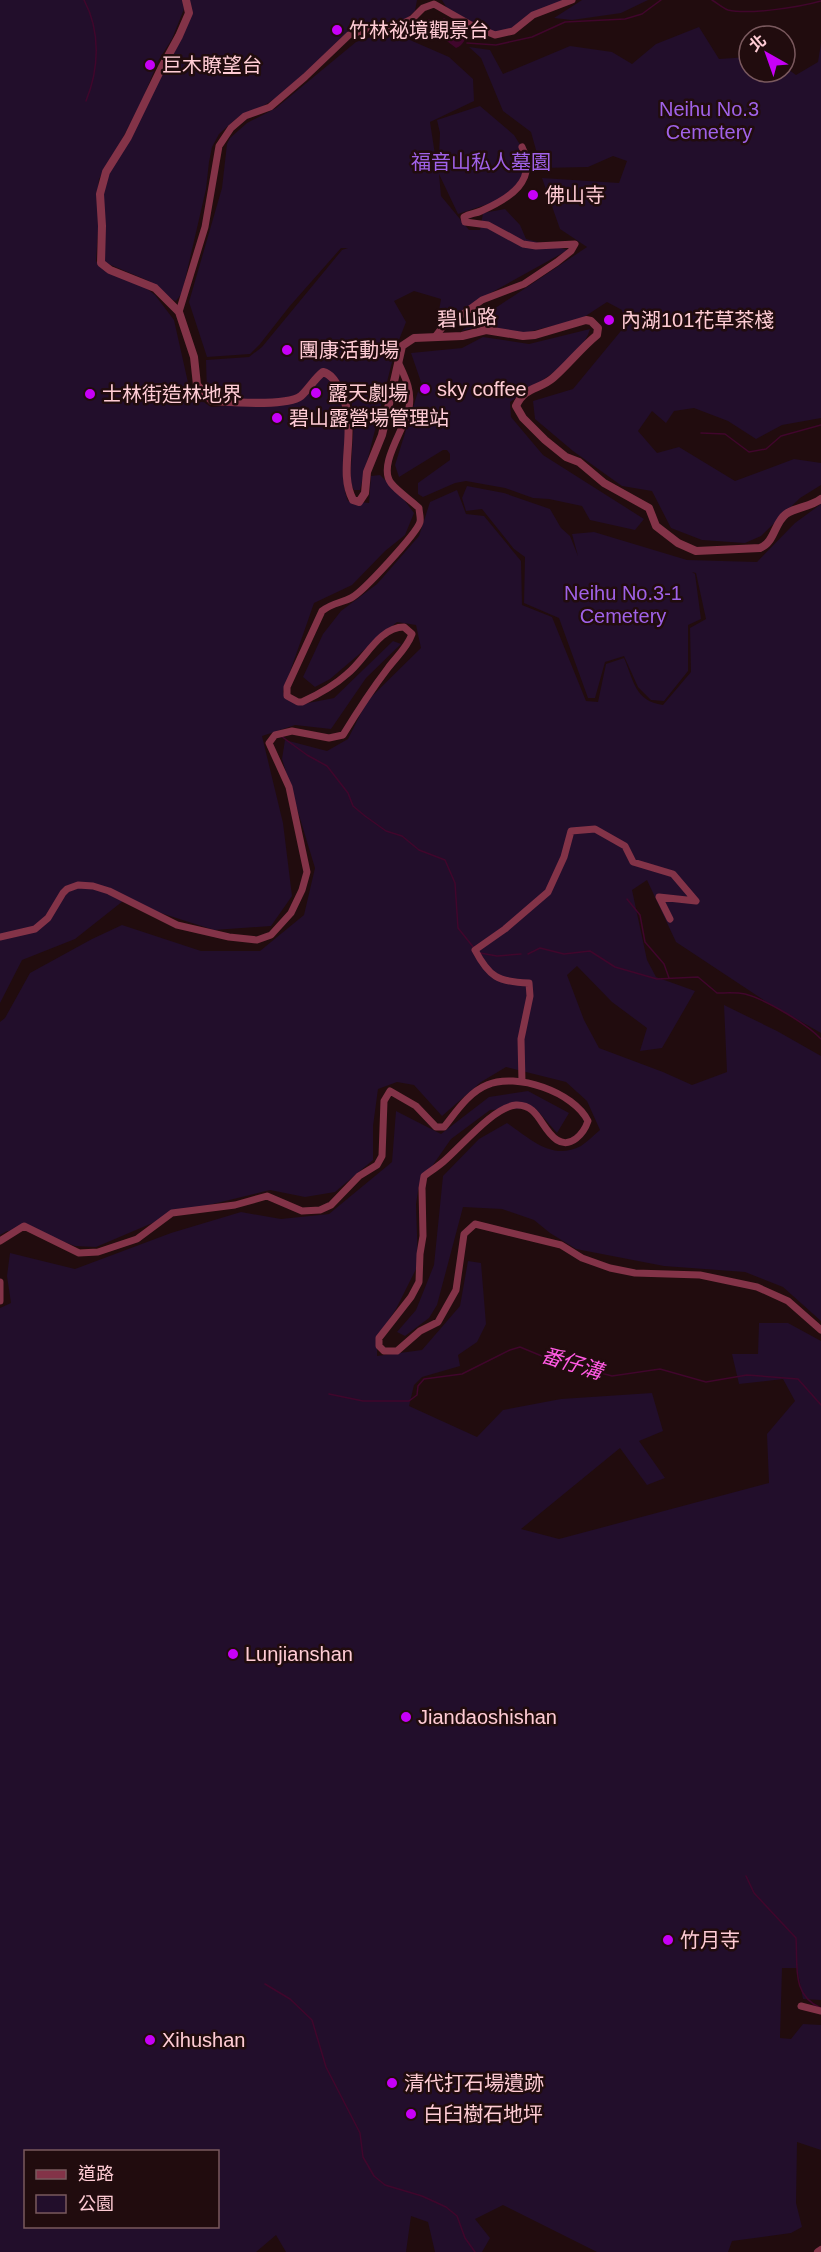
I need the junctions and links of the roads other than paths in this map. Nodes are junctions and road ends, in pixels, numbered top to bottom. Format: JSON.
{"nodes":[{"id":1,"x":186,"y":0,"type":"edge"},
{"id":2,"x":572,"y":0,"type":"edge"},
{"id":3,"x":522,"y":147,"type":"dead end"},
{"id":4,"x":179,"y":312,"type":"junction"},
{"id":5,"x":435,"y":337,"type":"junction"},
{"id":6,"x":399,"y":364,"type":"junction"},
{"id":7,"x":821,"y":499,"type":"edge"},
{"id":8,"x":670,"y":919,"type":"dead end"},
{"id":9,"x":0,"y":937,"type":"edge"},
{"id":10,"x":522,"y":1082,"type":"junction"},
{"id":11,"x":0,"y":1241,"type":"edge"},
{"id":12,"x":0,"y":1282,"type":"edge"},
{"id":13,"x":0,"y":1301,"type":"edge"},
{"id":14,"x":821,"y":1330,"type":"edge"},
{"id":15,"x":801,"y":2006,"type":"dead end"},
{"id":16,"x":821,"y":2011,"type":"edge"}],
"edges":[{"from":1,"to":4,"type":"street","name":"碧山路"},
{"from":2,"to":4,"type":"street"},
{"from":3,"to":5,"type":"street"},
{"from":4,"to":6,"type":"street","name":"碧山路"},
{"from":5,"to":6,"type":"street","name":"碧山路"},
{"from":5,"to":7,"type":"street","name":"碧山路"},
{"from":6,"to":9,"type":"street"},
{"from":8,"to":10,"type":"street"},
{"from":10,"to":11,"type":"street"},
{"from":10,"to":14,"type":"street"},
{"from":12,"to":13,"type":"street"},
{"from":15,"to":16,"type":"street"}]}
